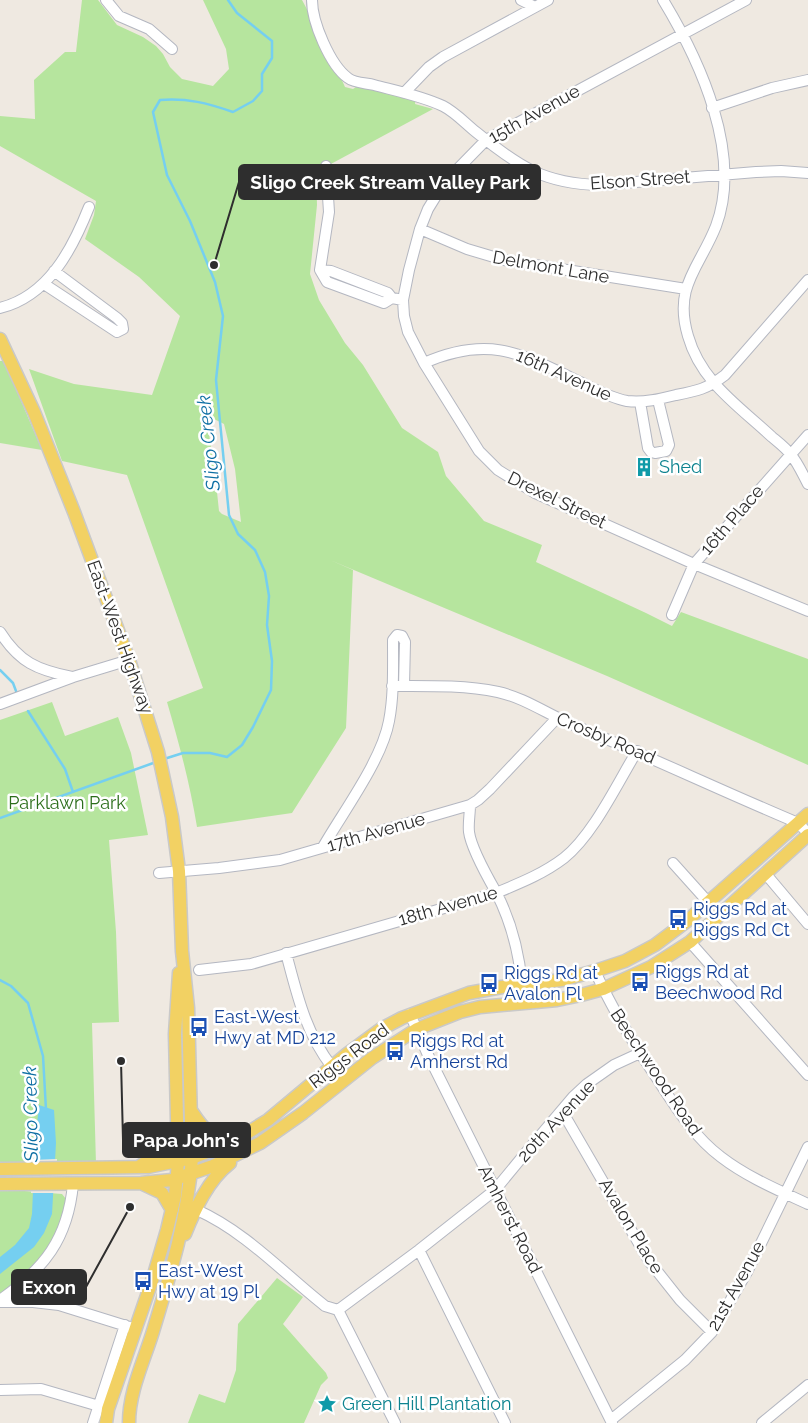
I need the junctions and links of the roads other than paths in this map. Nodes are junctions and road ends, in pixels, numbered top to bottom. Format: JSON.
{"nodes":[{"id":1,"x":106,"y":0,"type":"edge"},
{"id":2,"x":312,"y":0,"type":"edge"},
{"id":3,"x":521,"y":0,"type":"edge"},
{"id":4,"x":548,"y":0,"type":"edge"},
{"id":5,"x":663,"y":0,"type":"edge"},
{"id":6,"x":746,"y":0,"type":"edge"},
{"id":7,"x":535,"y":7,"type":"junction"},
{"id":8,"x":683,"y":34,"type":"junction"},
{"id":9,"x":172,"y":49,"type":"dead end"},
{"id":10,"x":808,"y":80,"type":"edge"},
{"id":11,"x":404,"y":93,"type":"junction"},
{"id":12,"x":712,"y":108,"type":"junction"},
{"id":13,"x":486,"y":140,"type":"junction"},
{"id":14,"x":326,"y":166,"type":"dead end"},
{"id":15,"x":808,"y":173,"type":"edge"},
{"id":16,"x":724,"y":175,"type":"junction"},
{"id":17,"x":89,"y":207,"type":"dead end"},
{"id":18,"x":420,"y":229,"type":"junction"},
{"id":19,"x":54,"y":271,"type":"junction"},
{"id":20,"x":808,"y":280,"type":"edge"},
{"id":21,"x":44,"y":284,"type":"junction"},
{"id":22,"x":686,"y":289,"type":"junction"},
{"id":23,"x":397,"y":299,"type":"junction"},
{"id":24,"x":0,"y":308,"type":"edge"},
{"id":25,"x":0,"y":339,"type":"edge"},
{"id":26,"x":424,"y":363,"type":"junction"},
{"id":27,"x":715,"y":384,"type":"junction"},
{"id":28,"x":658,"y":400,"type":"junction"},
{"id":29,"x":640,"y":402,"type":"junction"},
{"id":30,"x":808,"y":434,"type":"edge"},
{"id":31,"x":791,"y":454,"type":"junction"},
{"id":32,"x":808,"y":484,"type":"edge"},
{"id":33,"x":694,"y":564,"type":"junction"},
{"id":34,"x":808,"y":611,"type":"edge"},
{"id":35,"x":672,"y":615,"type":"dead end"},
{"id":36,"x":0,"y":632,"type":"edge"},
{"id":37,"x":129,"y":660,"type":"junction"},
{"id":38,"x":73,"y":677,"type":"junction"},
{"id":39,"x":392,"y":686,"type":"junction"},
{"id":40,"x":404,"y":686,"type":"junction"},
{"id":41,"x":0,"y":704,"type":"edge"},
{"id":42,"x":557,"y":718,"type":"junction"},
{"id":43,"x":636,"y":751,"type":"junction"},
{"id":44,"x":470,"y":805,"type":"junction"},
{"id":45,"x":803,"y":818,"type":"edge"},
{"id":46,"x":808,"y":834,"type":"edge"},
{"id":47,"x":323,"y":847,"type":"junction"},
{"id":48,"x":673,"y":863,"type":"dead end"},
{"id":49,"x":179,"y":871,"type":"junction"},
{"id":50,"x":159,"y":873,"type":"dead end"},
{"id":51,"x":765,"y":873,"type":"junction"},
{"id":52,"x":496,"y":893,"type":"junction"},
{"id":53,"x":708,"y":902,"type":"junction"},
{"id":54,"x":808,"y":924,"type":"edge"},
{"id":55,"x":690,"y":942,"type":"junction"},
{"id":56,"x":182,"y":951,"type":"junction"},
{"id":57,"x":286,"y":953,"type":"junction"},
{"id":58,"x":200,"y":970,"type":"dead end"},
{"id":59,"x":596,"y":971,"type":"junction"},
{"id":60,"x":522,"y":985,"type":"junction"},
{"id":61,"x":603,"y":989,"type":"junction"},
{"id":62,"x":410,"y":1014,"type":"junction"},
{"id":63,"x":417,"y":1029,"type":"junction"},
{"id":64,"x":640,"y":1053,"type":"junction"},
{"id":65,"x":332,"y":1067,"type":"junction"},
{"id":66,"x":808,"y":1075,"type":"edge"},
{"id":67,"x":192,"y":1111,"type":"junction"},
{"id":68,"x":562,"y":1111,"type":"junction"},
{"id":69,"x":178,"y":1124,"type":"junction"},
{"id":70,"x":254,"y":1130,"type":"junction"},
{"id":71,"x":808,"y":1147,"type":"edge"},
{"id":72,"x":250,"y":1149,"type":"junction"},
{"id":73,"x":192,"y":1158,"type":"junction"},
{"id":74,"x":178,"y":1162,"type":"junction"},
{"id":75,"x":136,"y":1168,"type":"junction"},
{"id":76,"x":0,"y":1169,"type":"edge"},
{"id":77,"x":191,"y":1174,"type":"junction"},
{"id":78,"x":178,"y":1178,"type":"junction"},
{"id":79,"x":141,"y":1183,"type":"junction"},
{"id":80,"x":0,"y":1184,"type":"edge"},
{"id":81,"x":73,"y":1184,"type":"junction"},
{"id":82,"x":495,"y":1190,"type":"junction"},
{"id":83,"x":785,"y":1193,"type":"junction"},
{"id":84,"x":808,"y":1204,"type":"edge"},
{"id":85,"x":172,"y":1210,"type":"junction"},
{"id":86,"x":196,"y":1210,"type":"junction"},
{"id":87,"x":419,"y":1250,"type":"junction"},
{"id":88,"x":175,"y":1260,"type":"junction"},
{"id":89,"x":31,"y":1276,"type":"junction"},
{"id":90,"x":153,"y":1278,"type":"junction"},
{"id":91,"x":0,"y":1301,"type":"edge"},
{"id":92,"x":59,"y":1305,"type":"junction"},
{"id":93,"x":338,"y":1310,"type":"junction"},
{"id":94,"x":131,"y":1327,"type":"junction"},
{"id":95,"x":712,"y":1332,"type":"junction"},
{"id":96,"x":152,"y":1335,"type":"junction"},
{"id":97,"x":808,"y":1385,"type":"edge"},
{"id":98,"x":0,"y":1390,"type":"edge"},
{"id":99,"x":133,"y":1393,"type":"junction"},
{"id":100,"x":103,"y":1408,"type":"junction"},
{"id":101,"x":612,"y":1422,"type":"edge"},
{"id":102,"x":93,"y":1423,"type":"edge"},
{"id":103,"x":104,"y":1423,"type":"edge"},
{"id":104,"x":122,"y":1423,"type":"edge"},
{"id":105,"x":129,"y":1423,"type":"edge"},
{"id":106,"x":395,"y":1423,"type":"edge"},
{"id":107,"x":505,"y":1423,"type":"edge"},
{"id":108,"x":762,"y":1423,"type":"edge"}],
"edges":[{"from":1,"to":9,"type":"street"},
{"from":2,"to":11,"type":"street","name":"Elson Street"},
{"from":3,"to":7,"type":"street"},
{"from":4,"to":7,"type":"street"},
{"from":5,"to":8,"type":"street"},
{"from":6,"to":8,"type":"street","name":"15th Avenue"},
{"from":7,"to":11,"type":"street"},
{"from":8,"to":12,"type":"street"},
{"from":8,"to":13,"type":"street","name":"15th Avenue"},
{"from":10,"to":12,"type":"street"},
{"from":11,"to":13,"type":"street","name":"Elson Street"},
{"from":12,"to":16,"type":"street"},
{"from":13,"to":16,"type":"street","name":"Elson Street"},
{"from":13,"to":18,"type":"street","name":"15th Avenue"},
{"from":14,"to":23,"type":"street"},
{"from":15,"to":16,"type":"street","name":"Elson Street"},
{"from":16,"to":22,"type":"street"},
{"from":17,"to":19,"type":"street"},
{"from":18,"to":22,"type":"street","name":"Delmont Lane"},
{"from":18,"to":23,"type":"street","name":"15th Avenue"},
{"from":19,"to":21,"type":"street"},
{"from":19,"to":21,"type":"street"},
{"from":20,"to":27,"type":"street","name":"16th Avenue"},
{"from":21,"to":24,"type":"street"},
{"from":22,"to":27,"type":"street"},
{"from":23,"to":26,"type":"street","name":"Drexel Street"},
{"from":25,"to":37,"type":"main road","name":"East-West Highway"},
{"from":26,"to":29,"type":"street","name":"16th Avenue"},
{"from":26,"to":33,"type":"street","name":"Drexel Street"},
{"from":27,"to":28,"type":"street","name":"16th Avenue"},
{"from":27,"to":31,"type":"street"},
{"from":28,"to":29,"type":"street","name":"16th Avenue"},
{"from":28,"to":29,"type":"street"},
{"from":30,"to":31,"type":"street","name":"16th Place"},
{"from":31,"to":32,"type":"street"},
{"from":31,"to":33,"type":"street","name":"16th Place"},
{"from":33,"to":34,"type":"street","name":"Drexel Street"},
{"from":33,"to":35,"type":"street","name":"16th Place"},
{"from":36,"to":38,"type":"street"},
{"from":37,"to":38,"type":"street"},
{"from":37,"to":49,"type":"main road","name":"East-West Highway"},
{"from":38,"to":41,"type":"street"},
{"from":39,"to":40,"type":"street","name":"Crosby Road"},
{"from":39,"to":40,"type":"street"},
{"from":39,"to":47,"type":"street"},
{"from":40,"to":42,"type":"street","name":"Crosby Road"},
{"from":42,"to":43,"type":"street","name":"Crosby Road"},
{"from":42,"to":44,"type":"street","name":"17th Avenue"},
{"from":43,"to":45,"type":"street","name":"Crosby Road"},
{"from":43,"to":52,"type":"street","name":"18th Avenue"},
{"from":44,"to":47,"type":"street","name":"17th Avenue"},
{"from":44,"to":52,"type":"street"},
{"from":45,"to":46,"type":"street","name":"Crosby Road"},
{"from":45,"to":53,"type":"main road","name":"Riggs Road"},
{"from":46,"to":51,"type":"main road","name":"Riggs Road"},
{"from":47,"to":49,"type":"street","name":"17th Avenue"},
{"from":48,"to":53,"type":"street"},
{"from":49,"to":50,"type":"street","name":"17th Avenue"},
{"from":49,"to":56,"type":"main road","name":"East-West Highway"},
{"from":51,"to":54,"type":"street"},
{"from":51,"to":55,"type":"main road","name":"Riggs Road"},
{"from":52,"to":57,"type":"street","name":"18th Avenue"},
{"from":52,"to":60,"type":"street"},
{"from":53,"to":59,"type":"main road","name":"Riggs Road"},
{"from":55,"to":61,"type":"main road","name":"Riggs Road"},
{"from":55,"to":66,"type":"street"},
{"from":56,"to":67,"type":"main road","name":"East-West Highway"},
{"from":56,"to":69,"type":"main road","name":"East-West Highway"},
{"from":57,"to":58,"type":"street","name":"18th Avenue"},
{"from":57,"to":65,"type":"street"},
{"from":59,"to":60,"type":"main road","name":"Riggs Road"},
{"from":59,"to":61,"type":"street","name":"Beechwood Road"},
{"from":60,"to":62,"type":"main road","name":"Riggs Road"},
{"from":61,"to":63,"type":"main road","name":"Riggs Road"},
{"from":61,"to":64,"type":"street","name":"Beechwood Road"},
{"from":62,"to":63,"type":"street","name":"Amherst Road"},
{"from":62,"to":65,"type":"main road","name":"Riggs Road"},
{"from":63,"to":72,"type":"main road","name":"Riggs Road"},
{"from":63,"to":82,"type":"street","name":"Amherst Road"},
{"from":64,"to":68,"type":"street","name":"20th Avenue"},
{"from":64,"to":83,"type":"street","name":"Beechwood Road"},
{"from":65,"to":70,"type":"main road","name":"Riggs Road"},
{"from":67,"to":70,"type":"main road"},
{"from":67,"to":73,"type":"main road","name":"East-West Highway"},
{"from":68,"to":82,"type":"street","name":"20th Avenue"},
{"from":68,"to":95,"type":"street","name":"Avalon Place"},
{"from":69,"to":74,"type":"main road","name":"East-West Highway"},
{"from":69,"to":75,"type":"main road"},
{"from":70,"to":73,"type":"main road","name":"Riggs Road"},
{"from":71,"to":83,"type":"street","name":"21st Avenue"},
{"from":72,"to":77,"type":"main road","name":"Riggs Road"},
{"from":72,"to":86,"type":"main road"},
{"from":73,"to":74,"type":"main road","name":"Riggs Road"},
{"from":73,"to":77,"type":"main road","name":"East-West Highway"},
{"from":74,"to":75,"type":"main road","name":"Riggs Road"},
{"from":74,"to":78,"type":"main road","name":"East-West Highway"},
{"from":75,"to":76,"type":"main road","name":"Riggs Road"},
{"from":77,"to":78,"type":"main road","name":"Riggs Road"},
{"from":77,"to":88,"type":"main road","name":"East-West Highway"},
{"from":78,"to":79,"type":"main road","name":"Riggs Road"},
{"from":78,"to":85,"type":"main road","name":"East-West Highway"},
{"from":79,"to":81,"type":"main road","name":"Riggs Road"},
{"from":79,"to":85,"type":"main road"},
{"from":80,"to":81,"type":"main road","name":"Riggs Road"},
{"from":81,"to":89,"type":"street"},
{"from":82,"to":87,"type":"street","name":"20th Avenue"},
{"from":82,"to":101,"type":"street","name":"Amherst Road"},
{"from":83,"to":84,"type":"street","name":"Beechwood Road"},
{"from":83,"to":95,"type":"street","name":"21st Avenue"},
{"from":85,"to":90,"type":"main road","name":"East-West Highway"},
{"from":86,"to":88,"type":"main road"},
{"from":86,"to":93,"type":"street"},
{"from":87,"to":93,"type":"street","name":"20th Avenue"},
{"from":87,"to":107,"type":"street"},
{"from":88,"to":96,"type":"main road","name":"East-West Highway"},
{"from":89,"to":91,"type":"street"},
{"from":89,"to":92,"type":"street"},
{"from":90,"to":94,"type":"main road","name":"East-West Highway"},
{"from":90,"to":96,"type":"main road"},
{"from":91,"to":92,"type":"street"},
{"from":92,"to":94,"type":"street"},
{"from":93,"to":106,"type":"street"},
{"from":94,"to":99,"type":"main road"},
{"from":94,"to":100,"type":"main road","name":"East-West Highway"},
{"from":95,"to":101,"type":"street","name":"21st Avenue"},
{"from":96,"to":99,"type":"main road","name":"East-West Highway"},
{"from":97,"to":108,"type":"street"},
{"from":98,"to":100,"type":"street"},
{"from":99,"to":104,"type":"main road"},
{"from":99,"to":105,"type":"main road","name":"East-West Highway"},
{"from":100,"to":102,"type":"street"},
{"from":100,"to":103,"type":"main road","name":"East-West Highway"}]}
